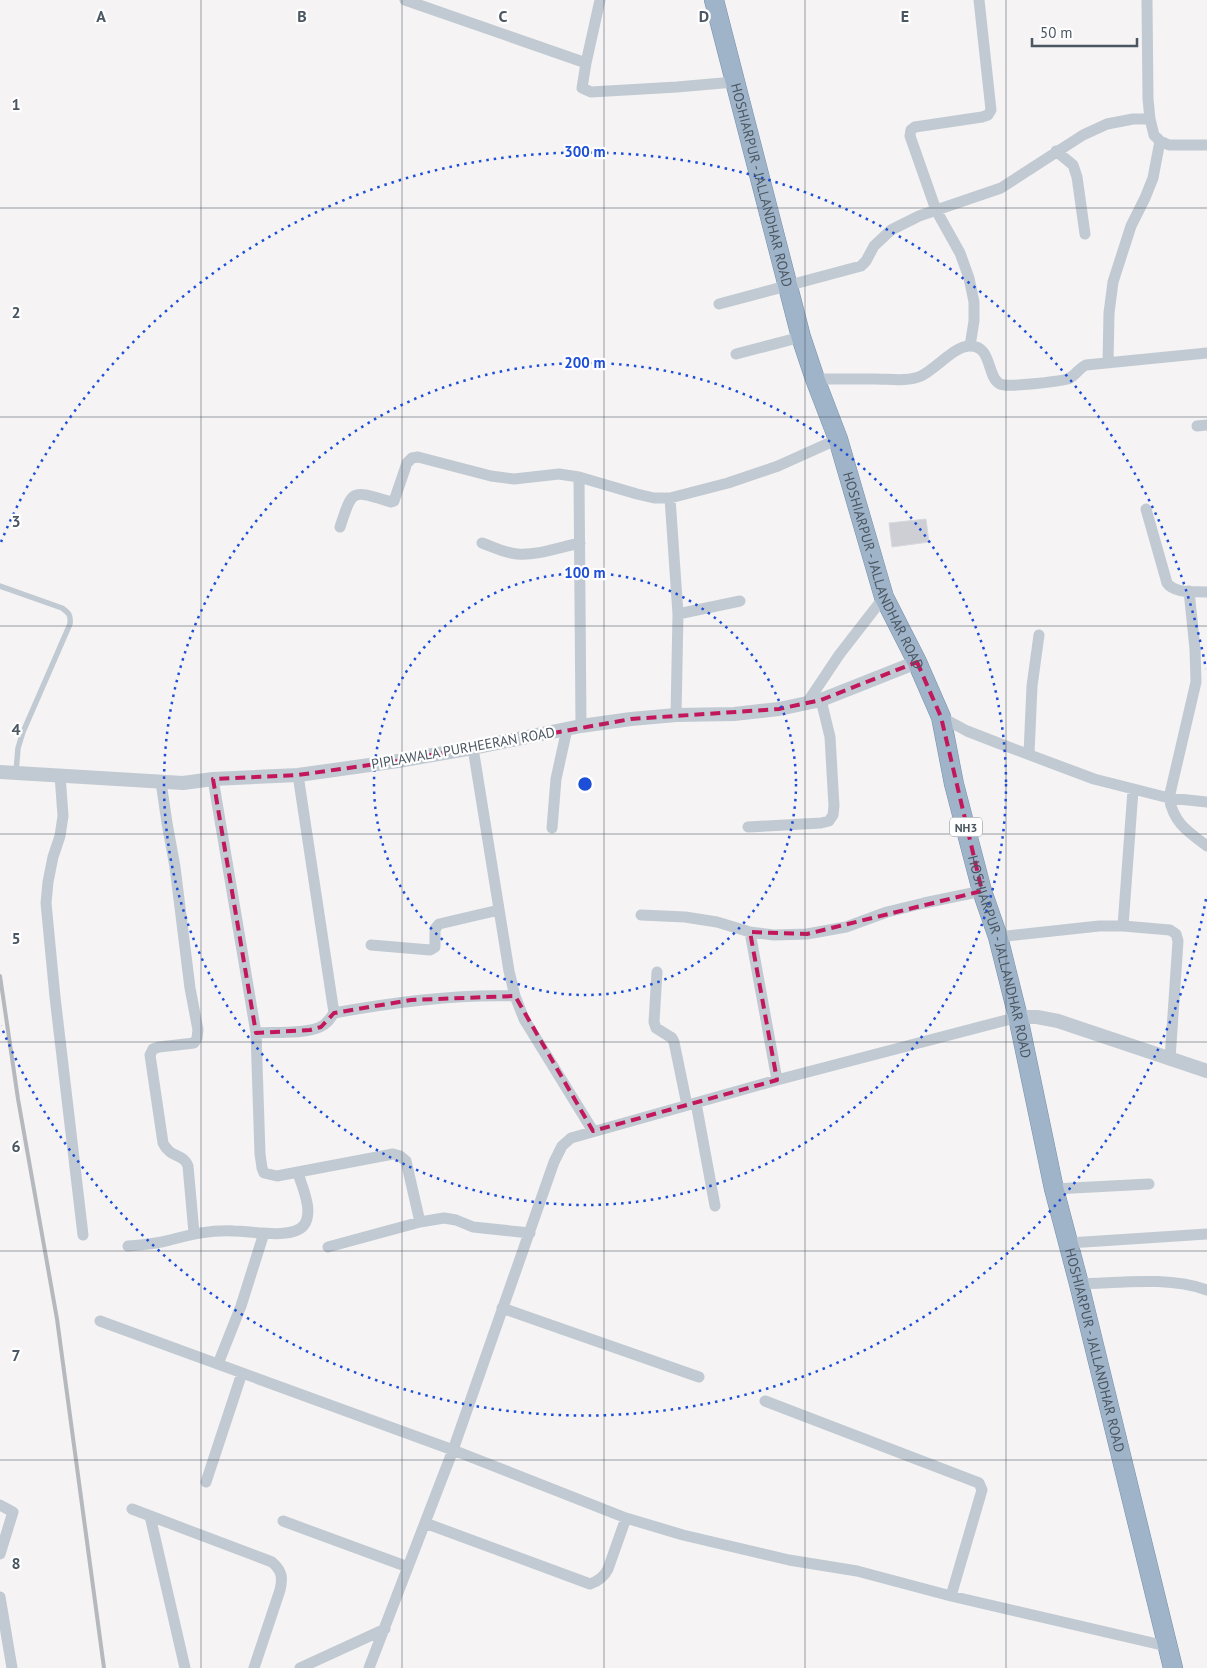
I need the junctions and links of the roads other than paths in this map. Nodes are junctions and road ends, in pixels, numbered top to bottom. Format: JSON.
{"nodes":[{"id":1,"x":405,"y":0,"type":"edge"},
{"id":2,"x":600,"y":0,"type":"edge"},
{"id":3,"x":714,"y":0,"type":"edge"},
{"id":4,"x":978,"y":0,"type":"edge"},
{"id":5,"x":1147,"y":0,"type":"edge"},
{"id":6,"x":586,"y":63,"type":"junction"},
{"id":7,"x":734,"y":82,"type":"junction"},
{"id":8,"x":1150,"y":119,"type":"junction"},
{"id":9,"x":1160,"y":141,"type":"junction"},
{"id":10,"x":1207,"y":145,"type":"edge"},
{"id":11,"x":1056,"y":151,"type":"junction"},
{"id":12,"x":936,"y":210,"type":"junction"},
{"id":13,"x":1085,"y":234,"type":"dead end"},
{"id":14,"x":788,"y":287,"type":"junction"},
{"id":15,"x":719,"y":304,"type":"dead end"},
{"id":16,"x":801,"y":337,"type":"junction"},
{"id":17,"x":970,"y":346,"type":"junction"},
{"id":18,"x":1207,"y":353,"type":"edge"},
{"id":19,"x":736,"y":354,"type":"dead end"},
{"id":20,"x":1108,"y":362,"type":"junction"},
{"id":21,"x":815,"y":379,"type":"junction"},
{"id":22,"x":838,"y":439,"type":"junction"},
{"id":23,"x":579,"y":476,"type":"junction"},
{"id":24,"x":670,"y":498,"type":"junction"},
{"id":25,"x":1146,"y":509,"type":"dead end"},
{"id":26,"x":340,"y":527,"type":"dead end"},
{"id":27,"x":482,"y":543,"type":"dead end"},
{"id":28,"x":580,"y":543,"type":"junction"},
{"id":29,"x":0,"y":586,"type":"edge"},
{"id":30,"x":1188,"y":591,"type":"junction"},
{"id":31,"x":1207,"y":592,"type":"edge"},
{"id":32,"x":884,"y":597,"type":"junction"},
{"id":33,"x":740,"y":601,"type":"dead end"},
{"id":34,"x":678,"y":614,"type":"junction"},
{"id":35,"x":1039,"y":635,"type":"dead end"},
{"id":36,"x":918,"y":662,"type":"junction"},
{"id":37,"x":814,"y":701,"type":"junction"},
{"id":38,"x":676,"y":715,"type":"junction"},
{"id":39,"x":941,"y":717,"type":"junction"},
{"id":40,"x":581,"y":726,"type":"junction"},
{"id":41,"x":567,"y":729,"type":"junction"},
{"id":42,"x":473,"y":748,"type":"junction"},
{"id":43,"x":1028,"y":754,"type":"junction"},
{"id":44,"x":0,"y":772,"type":"edge"},
{"id":45,"x":16,"y":772,"type":"junction"},
{"id":46,"x":60,"y":775,"type":"junction"},
{"id":47,"x":298,"y":775,"type":"junction"},
{"id":48,"x":213,"y":779,"type":"junction"},
{"id":49,"x":161,"y":782,"type":"junction"},
{"id":50,"x":1133,"y":790,"type":"junction"},
{"id":51,"x":1169,"y":798,"type":"junction"},
{"id":52,"x":1207,"y":802,"type":"edge"},
{"id":53,"x":748,"y":827,"type":"dead end"},
{"id":54,"x":552,"y":828,"type":"dead end"},
{"id":55,"x":1207,"y":846,"type":"edge"},
{"id":56,"x":982,"y":891,"type":"junction"},
{"id":57,"x":499,"y":910,"type":"junction"},
{"id":58,"x":641,"y":915,"type":"dead end"},
{"id":59,"x":1123,"y":926,"type":"junction"},
{"id":60,"x":750,"y":932,"type":"junction"},
{"id":61,"x":998,"y":937,"type":"junction"},
{"id":62,"x":371,"y":945,"type":"dead end"},
{"id":63,"x":657,"y":972,"type":"dead end"},
{"id":64,"x":515,"y":996,"type":"junction"},
{"id":65,"x":334,"y":1013,"type":"junction"},
{"id":66,"x":1018,"y":1018,"type":"junction"},
{"id":67,"x":256,"y":1033,"type":"junction"},
{"id":68,"x":1170,"y":1059,"type":"junction"},
{"id":69,"x":1207,"y":1071,"type":"edge"},
{"id":70,"x":777,"y":1080,"type":"junction"},
{"id":71,"x":691,"y":1104,"type":"junction"},
{"id":72,"x":593,"y":1131,"type":"junction"},
{"id":73,"x":298,"y":1173,"type":"junction"},
{"id":74,"x":1149,"y":1184,"type":"dead end"},
{"id":75,"x":1054,"y":1189,"type":"junction"},
{"id":76,"x":715,"y":1206,"type":"dead end"},
{"id":77,"x":420,"y":1222,"type":"junction"},
{"id":78,"x":194,"y":1233,"type":"junction"},
{"id":79,"x":264,"y":1233,"type":"junction"},
{"id":80,"x":530,"y":1233,"type":"junction"},
{"id":81,"x":82,"y":1234,"type":"dead end"},
{"id":82,"x":1207,"y":1234,"type":"edge"},
{"id":83,"x":1069,"y":1243,"type":"junction"},
{"id":84,"x":128,"y":1246,"type":"dead end"},
{"id":85,"x":328,"y":1247,"type":"dead end"},
{"id":86,"x":1080,"y":1284,"type":"junction"},
{"id":87,"x":1207,"y":1290,"type":"edge"},
{"id":88,"x":502,"y":1308,"type":"junction"},
{"id":89,"x":100,"y":1321,"type":"dead end"},
{"id":90,"x":218,"y":1364,"type":"junction"},
{"id":91,"x":242,"y":1373,"type":"junction"},
{"id":92,"x":699,"y":1377,"type":"dead end"},
{"id":93,"x":765,"y":1401,"type":"dead end"},
{"id":94,"x":453,"y":1450,"type":"junction"},
{"id":95,"x":206,"y":1482,"type":"dead end"},
{"id":96,"x":0,"y":1505,"type":"edge"},
{"id":97,"x":132,"y":1509,"type":"dead end"},
{"id":98,"x":150,"y":1516,"type":"junction"},
{"id":99,"x":626,"y":1518,"type":"junction"},
{"id":100,"x":283,"y":1521,"type":"dead end"},
{"id":101,"x":425,"y":1523,"type":"junction"},
{"id":102,"x":0,"y":1554,"type":"edge"},
{"id":103,"x":408,"y":1567,"type":"junction"},
{"id":104,"x":951,"y":1596,"type":"junction"},
{"id":105,"x":0,"y":1598,"type":"edge"},
{"id":106,"x":385,"y":1629,"type":"junction"},
{"id":107,"x":1166,"y":1646,"type":"junction"},
{"id":108,"x":12,"y":1668,"type":"edge"},
{"id":109,"x":185,"y":1668,"type":"edge"},
{"id":110,"x":254,"y":1668,"type":"edge"},
{"id":111,"x":300,"y":1668,"type":"edge"},
{"id":112,"x":369,"y":1668,"type":"edge"},
{"id":113,"x":1173,"y":1668,"type":"edge"}],
"edges":[{"from":1,"to":6,"type":"street"},
{"from":2,"to":6,"type":"street"},
{"from":3,"to":7,"type":"highway","name":"HOSHIARPUR - JALLANDHAR ROAD","number":"NH3"},
{"from":4,"to":12,"type":"street"},
{"from":5,"to":8,"type":"street"},
{"from":6,"to":7,"type":"street"},
{"from":7,"to":14,"type":"highway","name":"HOSHIARPUR - JALLANDHAR ROAD","number":"NH3"},
{"from":8,"to":9,"type":"street"},
{"from":8,"to":11,"type":"street"},
{"from":9,"to":10,"type":"street"},
{"from":9,"to":20,"type":"street"},
{"from":11,"to":12,"type":"street"},
{"from":11,"to":13,"type":"street"},
{"from":12,"to":14,"type":"street"},
{"from":12,"to":17,"type":"street"},
{"from":14,"to":15,"type":"street"},
{"from":14,"to":16,"type":"highway","name":"HOSHIARPUR - JALLANDHAR ROAD","number":"NH3"},
{"from":16,"to":19,"type":"street"},
{"from":16,"to":21,"type":"highway","name":"HOSHIARPUR - JALLANDHAR ROAD","number":"NH3"},
{"from":17,"to":20,"type":"street"},
{"from":17,"to":21,"type":"street"},
{"from":18,"to":20,"type":"street"},
{"from":21,"to":22,"type":"highway","name":"HOSHIARPUR - JALLANDHAR ROAD","number":"NH3"},
{"from":22,"to":24,"type":"street"},
{"from":22,"to":32,"type":"highway","name":"HOSHIARPUR - JALLANDHAR ROAD","number":"NH3"},
{"from":23,"to":24,"type":"street"},
{"from":23,"to":26,"type":"street"},
{"from":23,"to":28,"type":"street"},
{"from":24,"to":34,"type":"street"},
{"from":25,"to":30,"type":"street"},
{"from":27,"to":28,"type":"street"},
{"from":28,"to":40,"type":"street"},
{"from":29,"to":45,"type":"lane"},
{"from":30,"to":31,"type":"street"},
{"from":30,"to":51,"type":"street"},
{"from":32,"to":36,"type":"highway","name":"HOSHIARPUR - JALLANDHAR ROAD","number":"NH3"},
{"from":32,"to":37,"type":"street"},
{"from":33,"to":34,"type":"street"},
{"from":34,"to":38,"type":"street"},
{"from":35,"to":43,"type":"street"},
{"from":36,"to":37,"type":"street","name":"PIPLAWALA PURHEERAN ROAD"},
{"from":36,"to":39,"type":"highway","name":"HOSHIARPUR - JALLANDHAR ROAD","number":"NH3"},
{"from":37,"to":38,"type":"street","name":"PIPLAWALA PURHEERAN ROAD"},
{"from":37,"to":53,"type":"street"},
{"from":38,"to":40,"type":"street","name":"PIPLAWALA PURHEERAN ROAD"},
{"from":39,"to":43,"type":"street"},
{"from":39,"to":56,"type":"highway","name":"HOSHIARPUR - JALLANDHAR ROAD","number":"NH3"},
{"from":40,"to":41,"type":"street","name":"PIPLAWALA PURHEERAN ROAD"},
{"from":41,"to":42,"type":"street","name":"PIPLAWALA PURHEERAN ROAD"},
{"from":41,"to":54,"type":"street"},
{"from":42,"to":47,"type":"street","name":"PIPLAWALA PURHEERAN ROAD"},
{"from":42,"to":57,"type":"street"},
{"from":43,"to":50,"type":"street"},
{"from":44,"to":45,"type":"street","name":"PIPLAWALA PURHEERAN ROAD"},
{"from":45,"to":46,"type":"street","name":"PIPLAWALA PURHEERAN ROAD"},
{"from":46,"to":49,"type":"street","name":"PIPLAWALA PURHEERAN ROAD"},
{"from":46,"to":81,"type":"street"},
{"from":47,"to":48,"type":"street","name":"PIPLAWALA PURHEERAN ROAD"},
{"from":47,"to":65,"type":"street"},
{"from":48,"to":49,"type":"street","name":"PIPLAWALA PURHEERAN ROAD"},
{"from":48,"to":67,"type":"street"},
{"from":49,"to":78,"type":"street"},
{"from":50,"to":51,"type":"street"},
{"from":50,"to":59,"type":"street"},
{"from":51,"to":52,"type":"street"},
{"from":51,"to":55,"type":"street"},
{"from":56,"to":60,"type":"street"},
{"from":56,"to":61,"type":"highway","name":"HOSHIARPUR - JALLANDHAR ROAD","number":"NH3"},
{"from":57,"to":62,"type":"street"},
{"from":57,"to":64,"type":"street"},
{"from":58,"to":60,"type":"street"},
{"from":59,"to":61,"type":"street"},
{"from":59,"to":68,"type":"street"},
{"from":60,"to":70,"type":"street"},
{"from":61,"to":66,"type":"highway","name":"HOSHIARPUR - JALLANDHAR ROAD","number":"NH3"},
{"from":63,"to":71,"type":"street"},
{"from":64,"to":65,"type":"street"},
{"from":64,"to":72,"type":"street"},
{"from":65,"to":67,"type":"street"},
{"from":66,"to":68,"type":"street"},
{"from":66,"to":70,"type":"street"},
{"from":66,"to":75,"type":"highway","name":"HOSHIARPUR - JALLANDHAR ROAD","number":"NH3"},
{"from":67,"to":73,"type":"street"},
{"from":68,"to":69,"type":"street"},
{"from":70,"to":71,"type":"street"},
{"from":71,"to":72,"type":"street"},
{"from":71,"to":76,"type":"street"},
{"from":72,"to":80,"type":"street"},
{"from":73,"to":77,"type":"street"},
{"from":73,"to":79,"type":"street"},
{"from":74,"to":75,"type":"street"},
{"from":75,"to":83,"type":"highway","name":"HOSHIARPUR - JALLANDHAR ROAD","number":"NH3"},
{"from":77,"to":80,"type":"street"},
{"from":77,"to":85,"type":"street"},
{"from":78,"to":79,"type":"street"},
{"from":78,"to":84,"type":"street"},
{"from":79,"to":90,"type":"street"},
{"from":80,"to":88,"type":"street"},
{"from":82,"to":83,"type":"street"},
{"from":83,"to":86,"type":"highway","name":"HOSHIARPUR - JALLANDHAR ROAD","number":"NH3"},
{"from":86,"to":87,"type":"street"},
{"from":86,"to":107,"type":"highway","name":"HOSHIARPUR - JALLANDHAR ROAD","number":"NH3"},
{"from":88,"to":92,"type":"street"},
{"from":88,"to":94,"type":"street"},
{"from":89,"to":90,"type":"street"},
{"from":90,"to":91,"type":"street"},
{"from":91,"to":94,"type":"street"},
{"from":91,"to":95,"type":"street"},
{"from":93,"to":104,"type":"street"},
{"from":94,"to":99,"type":"street"},
{"from":94,"to":101,"type":"street"},
{"from":96,"to":102,"type":"street"},
{"from":97,"to":98,"type":"street"},
{"from":98,"to":109,"type":"street"},
{"from":98,"to":110,"type":"street"},
{"from":99,"to":101,"type":"street"},
{"from":99,"to":104,"type":"street"},
{"from":100,"to":103,"type":"street"},
{"from":101,"to":103,"type":"street"},
{"from":103,"to":106,"type":"street"},
{"from":104,"to":107,"type":"street"},
{"from":105,"to":108,"type":"street"},
{"from":106,"to":111,"type":"street"},
{"from":106,"to":112,"type":"street"},
{"from":107,"to":113,"type":"highway","name":"HOSHIARPUR - JALLANDHAR ROAD","number":"NH3"}]}
